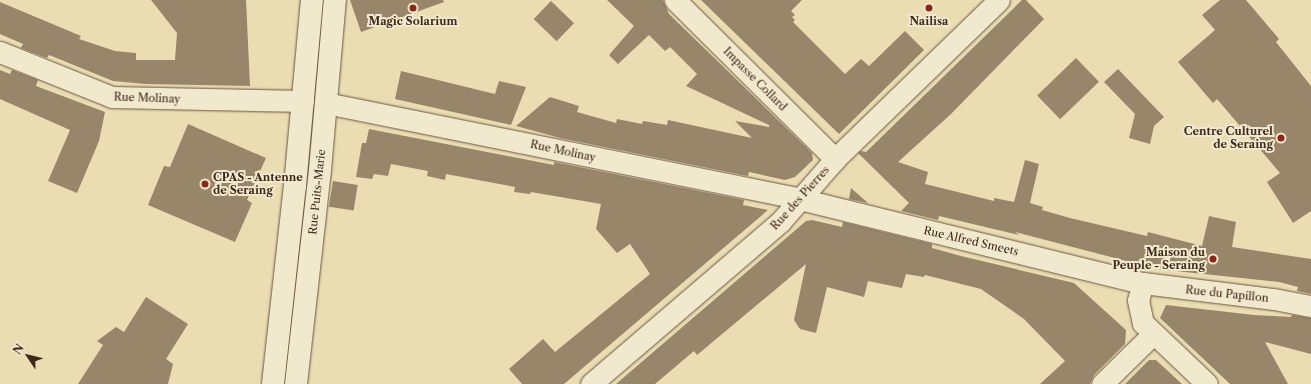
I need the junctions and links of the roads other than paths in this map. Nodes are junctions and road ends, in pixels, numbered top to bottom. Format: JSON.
{"nodes":[{"id":1,"x":312,"y":0,"type":"edge"},
{"id":2,"x":335,"y":0,"type":"edge"},
{"id":3,"x":674,"y":0,"type":"edge"},
{"id":4,"x":999,"y":0,"type":"edge"},
{"id":5,"x":0,"y":52,"type":"edge"},
{"id":6,"x":302,"y":101,"type":"junction"},
{"id":7,"x":326,"y":103,"type":"junction"},
{"id":8,"x":835,"y":159,"type":"junction"},
{"id":9,"x":800,"y":198,"type":"junction"},
{"id":10,"x":1143,"y":282,"type":"junction"},
{"id":11,"x":1311,"y":306,"type":"edge"},
{"id":12,"x":1153,"y":334,"type":"junction"},
{"id":13,"x":273,"y":384,"type":"edge"},
{"id":14,"x":296,"y":384,"type":"edge"},
{"id":15,"x":591,"y":384,"type":"edge"},
{"id":16,"x":1102,"y":384,"type":"edge"},
{"id":17,"x":1207,"y":384,"type":"edge"}],
"edges":[{"from":1,"to":6,"type":"street","name":"Rue Puits-Marie"},
{"from":2,"to":7,"type":"street","name":"Rue Puits-Marie"},
{"from":3,"to":8,"type":"street","name":"Impasse Collard"},
{"from":4,"to":8,"type":"street","name":"Rue des Pierres"},
{"from":5,"to":6,"type":"street","name":"Rue Molinay"},
{"from":6,"to":13,"type":"street","name":"Rue Puits-Marie"},
{"from":7,"to":9,"type":"street","name":"Rue Molinay"},
{"from":7,"to":14,"type":"street","name":"Rue Puits-Marie"},
{"from":8,"to":9,"type":"street","name":"Rue des Pierres"},
{"from":9,"to":10,"type":"street","name":"Rue Alfred Smeets"},
{"from":9,"to":15,"type":"street","name":"Rue des Pierres"},
{"from":10,"to":11,"type":"street","name":"Rue du Papillon"},
{"from":10,"to":12,"type":"street"},
{"from":12,"to":16,"type":"street"},
{"from":12,"to":17,"type":"street"}]}
